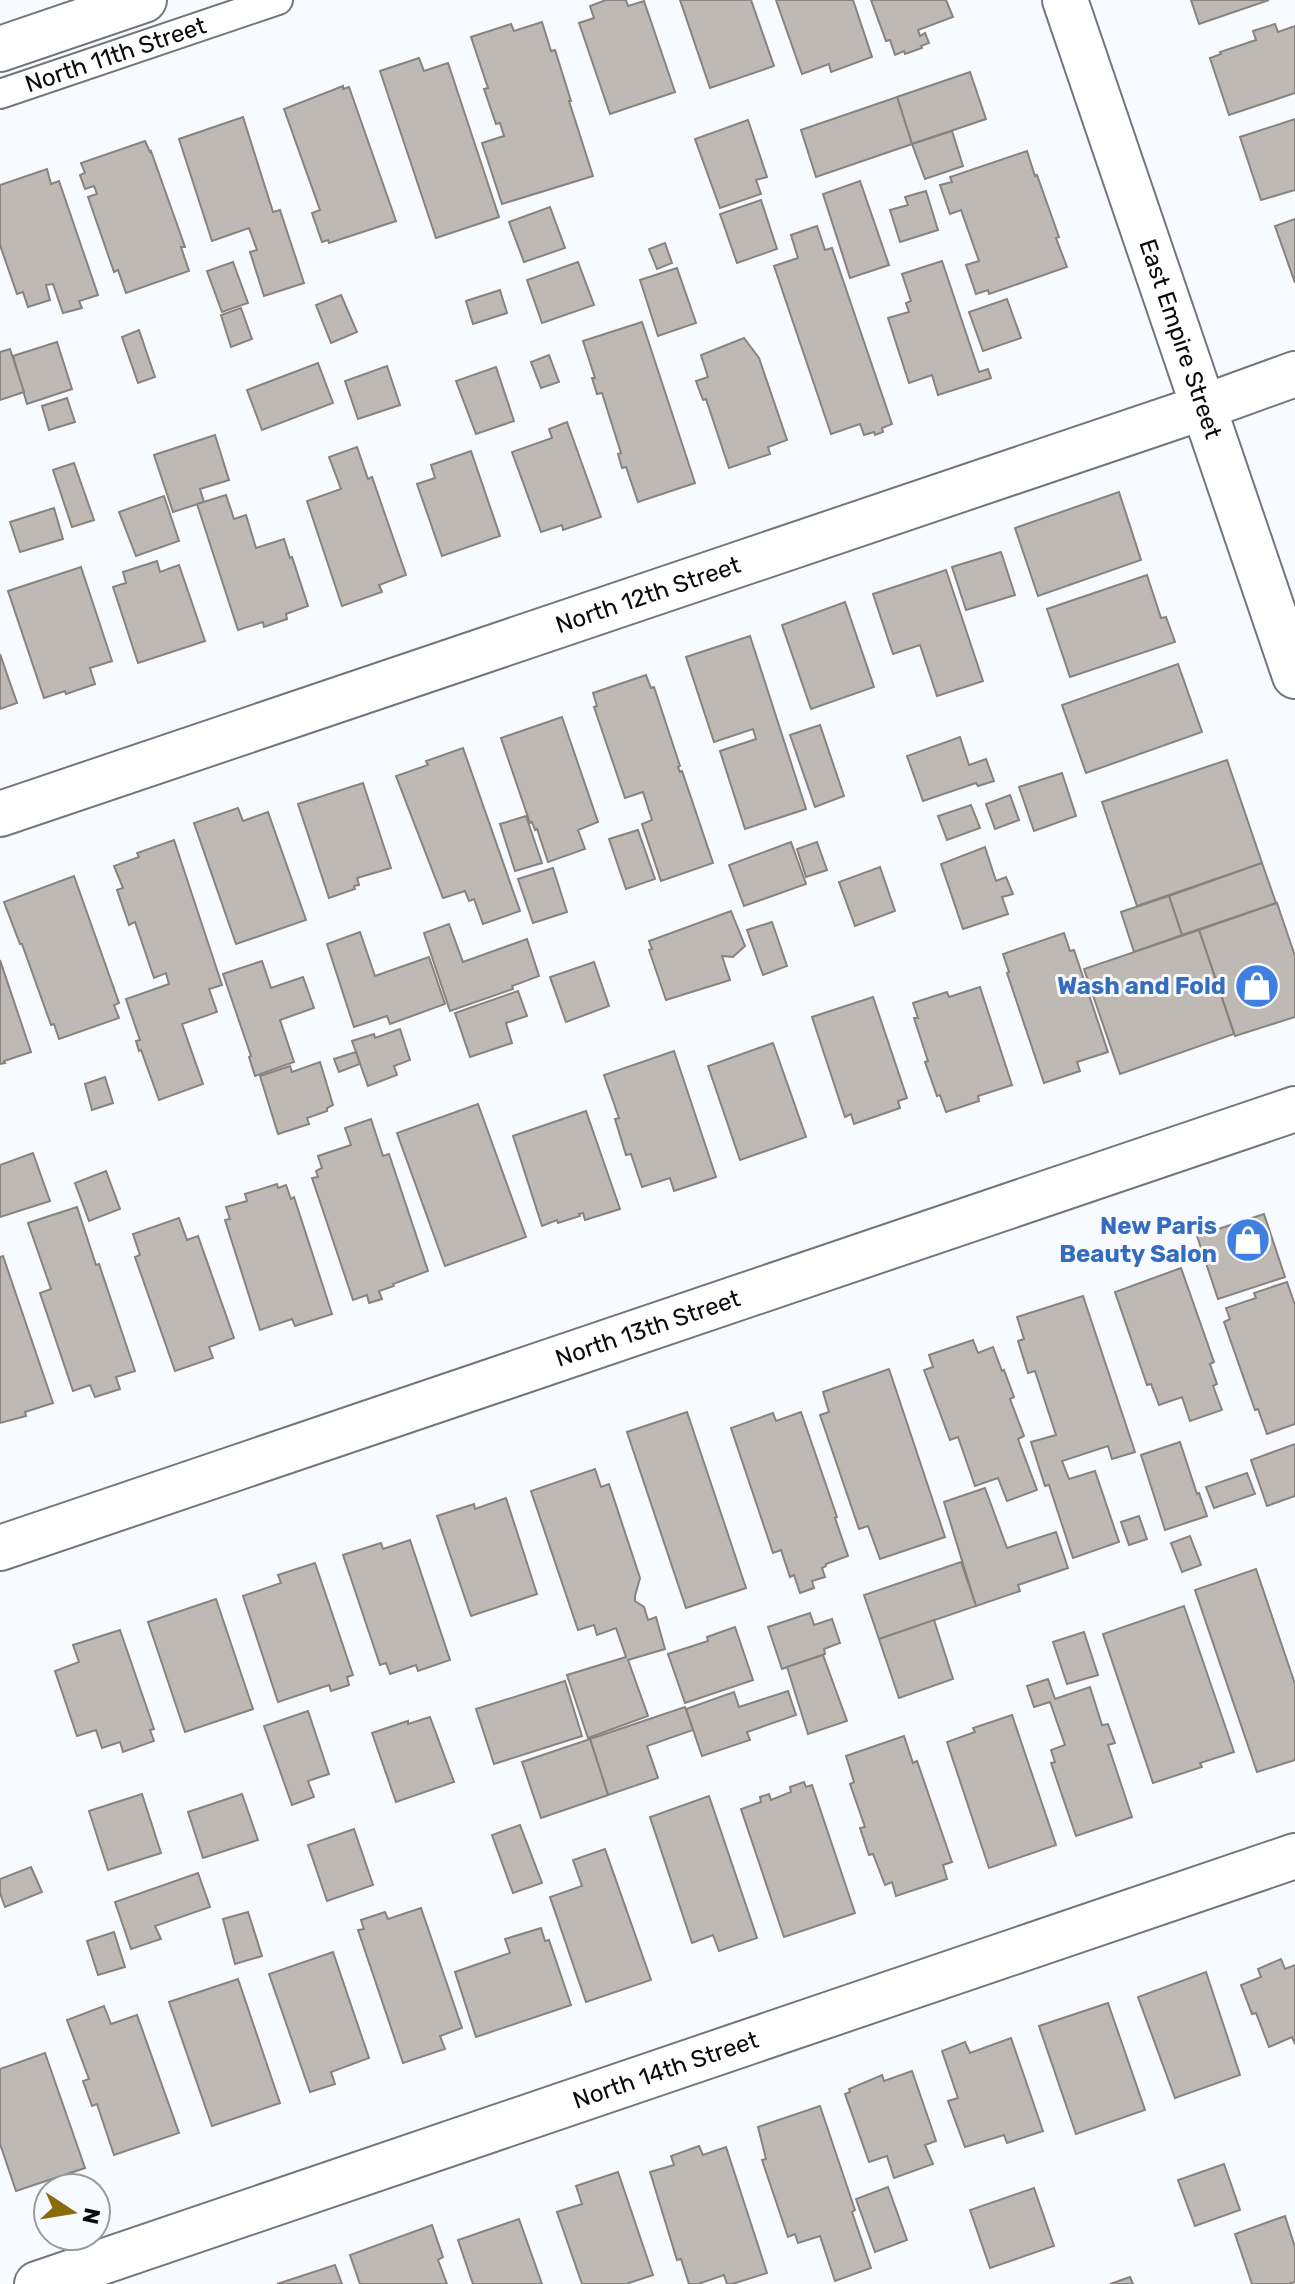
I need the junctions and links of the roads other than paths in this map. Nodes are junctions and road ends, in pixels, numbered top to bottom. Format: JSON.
{"nodes":[{"id":1,"x":144,"y":0,"type":"edge"},
{"id":2,"x":278,"y":0,"type":"edge"},
{"id":3,"x":1065,"y":0,"type":"edge"},
{"id":4,"x":0,"y":49,"type":"edge"},
{"id":5,"x":0,"y":94,"type":"edge"},
{"id":6,"x":1295,"y":374,"type":"edge"},
{"id":7,"x":1204,"y":407,"type":"junction"},
{"id":8,"x":1295,"y":676,"type":"edge"},
{"id":9,"x":0,"y":814,"type":"edge"},
{"id":10,"x":1295,"y":1109,"type":"edge"},
{"id":11,"x":0,"y":1548,"type":"edge"},
{"id":12,"x":1295,"y":1856,"type":"edge"},
{"id":13,"x":37,"y":2284,"type":"edge"}],
"edges":[{"from":1,"to":4,"type":"street","name":"North 11th Street"},
{"from":2,"to":5,"type":"lane","name":"North 11th Street"},
{"from":3,"to":7,"type":"street","name":"East Empire Street"},
{"from":6,"to":7,"type":"street","name":"North 12th Street"},
{"from":7,"to":8,"type":"street","name":"East Empire Street"},
{"from":7,"to":9,"type":"street","name":"North 12th Street"},
{"from":10,"to":11,"type":"street","name":"North 13th Street"},
{"from":12,"to":13,"type":"street","name":"North 14th Street"}]}
